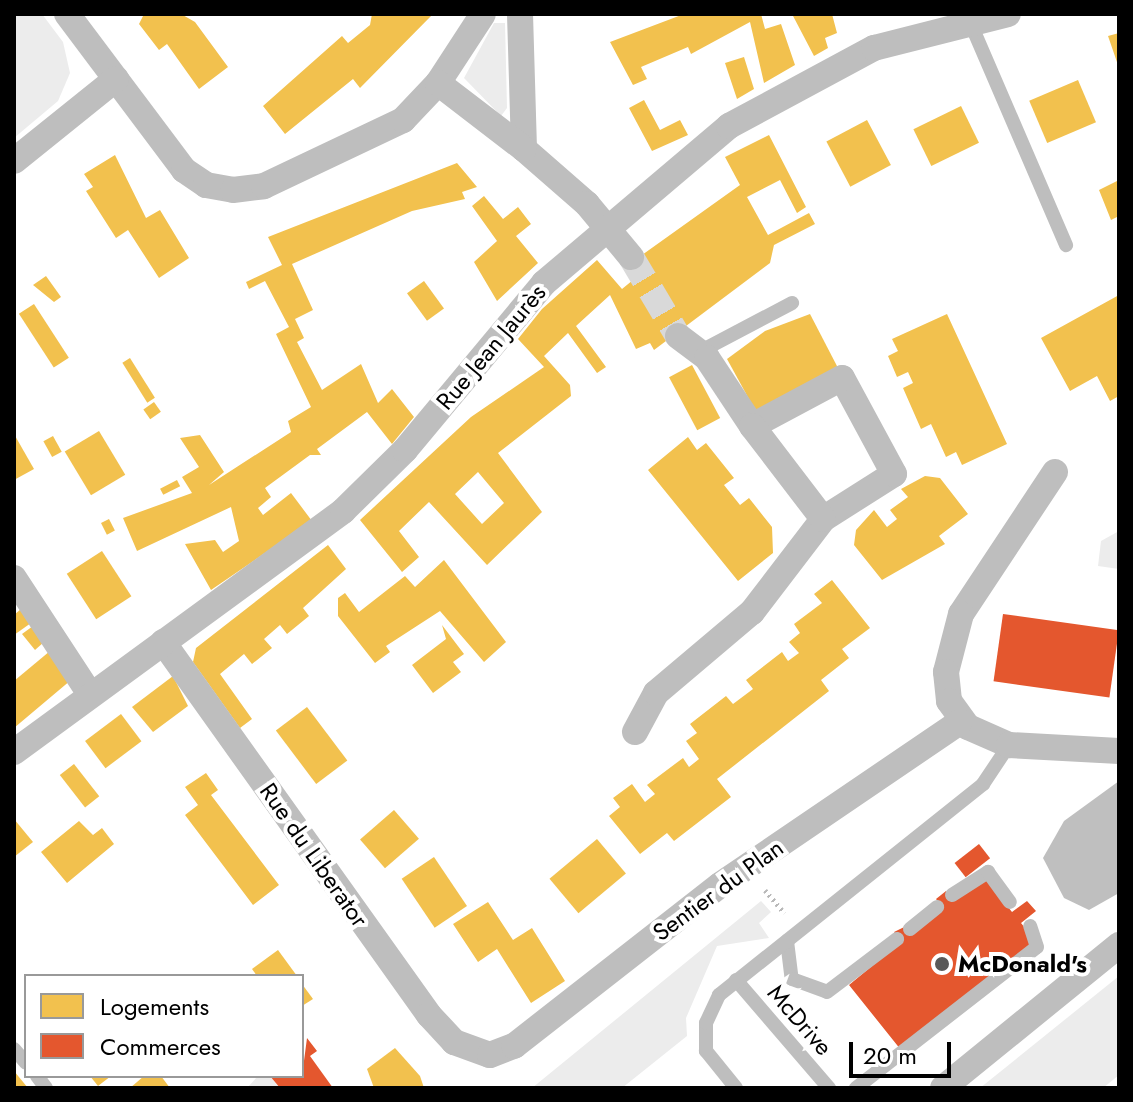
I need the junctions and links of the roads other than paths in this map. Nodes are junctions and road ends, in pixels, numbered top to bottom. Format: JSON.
{"nodes":[{"id":1,"x":67,"y":14,"type":"edge"},
{"id":2,"x":483,"y":14,"type":"edge"},
{"id":3,"x":520,"y":14,"type":"edge"},
{"id":4,"x":1008,"y":14,"type":"edge"},
{"id":5,"x":970,"y":22,"type":"junction"},
{"id":6,"x":910,"y":25,"type":"edge"},
{"id":7,"x":116,"y":79,"type":"junction"},
{"id":8,"x":438,"y":83,"type":"junction"},
{"id":9,"x":524,"y":149,"type":"junction"},
{"id":10,"x":14,"y":161,"type":"edge"},
{"id":11,"x":607,"y":226,"type":"junction"},
{"id":12,"x":1066,"y":245,"type":"dead end"},
{"id":13,"x":631,"y":257,"type":"tunnel mouth"},
{"id":14,"x":792,"y":303,"type":"dead end"},
{"id":15,"x":678,"y":336,"type":"tunnel mouth"},
{"id":16,"x":701,"y":351,"type":"junction"},
{"id":17,"x":752,"y":426,"type":"junction"},
{"id":18,"x":1055,"y":472,"type":"dead end"},
{"id":19,"x":823,"y":519,"type":"junction"},
{"id":20,"x":14,"y":578,"type":"edge"},
{"id":21,"x":163,"y":642,"type":"junction"},
{"id":22,"x":90,"y":694,"type":"junction"},
{"id":23,"x":960,"y":722,"type":"junction"},
{"id":24,"x":635,"y":732,"type":"dead end"},
{"id":25,"x":1009,"y":745,"type":"junction"},
{"id":26,"x":1119,"y":751,"type":"edge"},
{"id":27,"x":14,"y":752,"type":"edge"},
{"id":28,"x":952,"y":895,"type":"dead end"},
{"id":29,"x":1010,"y":902,"type":"dead end"},
{"id":30,"x":937,"y":907,"type":"dead end"},
{"id":31,"x":1030,"y":926,"type":"dead end"},
{"id":32,"x":910,"y":929,"type":"dead end"},
{"id":33,"x":897,"y":939,"type":"dead end"},
{"id":34,"x":787,"y":941,"type":"junction"},
{"id":35,"x":1119,"y":945,"type":"edge"},
{"id":36,"x":736,"y":980,"type":"junction"},
{"id":37,"x":478,"y":1053,"type":"joint"},
{"id":38,"x":736,"y":1088,"type":"edge"},
{"id":39,"x":829,"y":1088,"type":"edge"},
{"id":40,"x":856,"y":1088,"type":"edge"},
{"id":41,"x":943,"y":1088,"type":"edge"}],
"edges":[{"from":1,"to":7,"type":"street"},
{"from":2,"to":8,"type":"street"},
{"from":3,"to":9,"type":"street"},
{"from":4,"to":5,"type":"street","name":"Rue Jean Jaurès"},
{"from":5,"to":6,"type":"street","name":"Rue Jean Jaurès"},
{"from":5,"to":12,"type":"lane"},
{"from":6,"to":11,"type":"street","name":"Rue Jean Jaurès"},
{"from":7,"to":8,"type":"street"},
{"from":7,"to":10,"type":"street"},
{"from":8,"to":9,"type":"street"},
{"from":9,"to":11,"type":"street"},
{"from":11,"to":13,"type":"street"},
{"from":11,"to":21,"type":"street","name":"Rue Jean Jaurès"},
{"from":14,"to":16,"type":"lane"},
{"from":15,"to":16,"type":"street"},
{"from":16,"to":17,"type":"street"},
{"from":17,"to":19,"type":"street"},
{"from":17,"to":19,"type":"street"},
{"from":18,"to":23,"type":"street"},
{"from":19,"to":24,"type":"street"},
{"from":20,"to":22,"type":"street"},
{"from":21,"to":22,"type":"street","name":"Rue Jean Jaurès"},
{"from":21,"to":37,"type":"street","name":"Rue du Liberator"},
{"from":22,"to":27,"type":"street","name":"Rue Jean Jaurès"},
{"from":23,"to":25,"type":"street"},
{"from":23,"to":37,"type":"street","name":"Sentier du Plan"},
{"from":25,"to":26,"type":"street"},
{"from":25,"to":34,"type":"lane"},
{"from":28,"to":29,"type":"lane"},
{"from":30,"to":32,"type":"lane"},
{"from":31,"to":40,"type":"lane"},
{"from":33,"to":34,"type":"lane","name":"McDrive"},
{"from":34,"to":36,"type":"lane"},
{"from":35,"to":41,"type":"street"},
{"from":36,"to":38,"type":"lane"},
{"from":36,"to":39,"type":"lane","name":"McDrive"}]}
